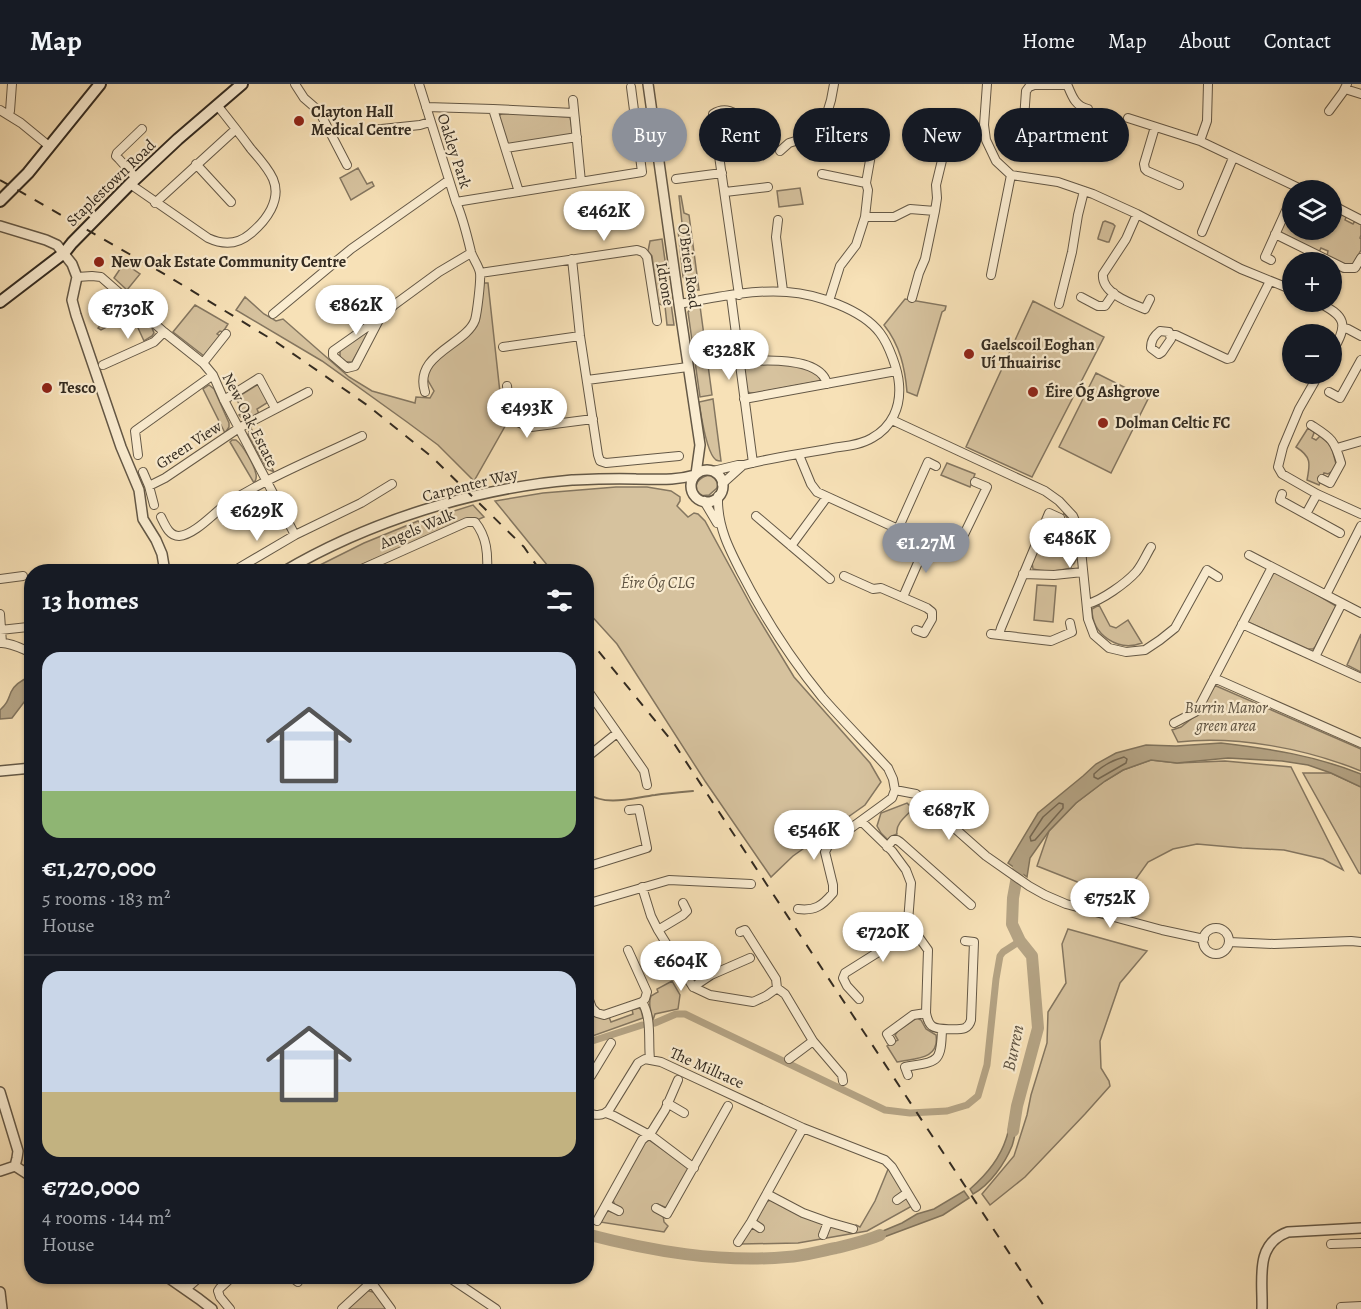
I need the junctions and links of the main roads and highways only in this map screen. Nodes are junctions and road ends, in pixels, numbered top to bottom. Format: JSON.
{"nodes":[{"id":1,"x":100,"y":84,"type":"edge"},
{"id":2,"x":242,"y":84,"type":"edge"},
{"id":3,"x":0,"y":201,"type":"edge"},
{"id":4,"x":0,"y":302,"type":"edge"}],
"edges":[{"from":1,"to":3,"type":"main road"},
{"from":2,"to":4,"type":"main road","name":"Staplestown Road"}]}
